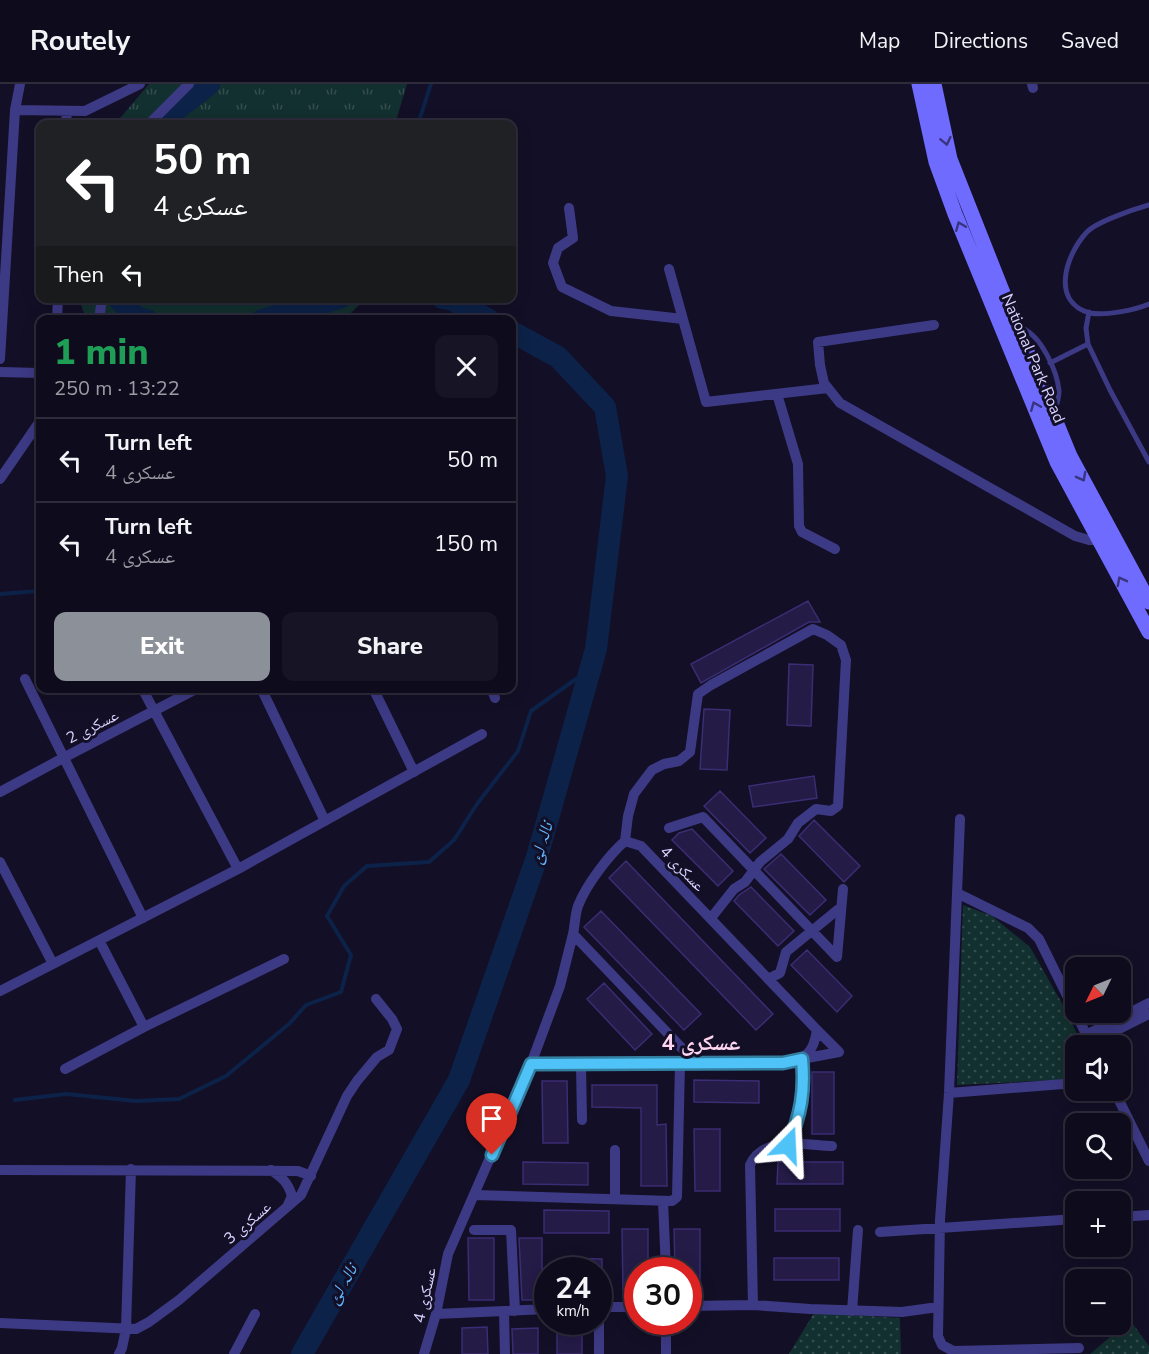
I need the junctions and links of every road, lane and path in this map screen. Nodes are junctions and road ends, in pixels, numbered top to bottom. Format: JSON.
{"nodes":[{"id":1,"x":20,"y":84,"type":"edge"},
{"id":2,"x":140,"y":84,"type":"edge"},
{"id":3,"x":189,"y":84,"type":"edge"},
{"id":4,"x":919,"y":84,"type":"edge"},
{"id":5,"x":934,"y":84,"type":"edge"},
{"id":6,"x":15,"y":110,"type":"junction"},
{"id":7,"x":67,"y":111,"type":"junction"},
{"id":8,"x":66,"y":120,"type":"edge"},
{"id":9,"x":153,"y":120,"type":"edge"},
{"id":10,"x":6,"y":175,"type":"edge"},
{"id":11,"x":1149,"y":205,"type":"edge"},
{"id":12,"x":568,"y":208,"type":"dead end"},
{"id":13,"x":669,"y":269,"type":"dead end"},
{"id":14,"x":1149,"y":304,"type":"edge"},
{"id":15,"x":1089,"y":312,"type":"junction"},
{"id":16,"x":683,"y":319,"type":"junction"},
{"id":17,"x":934,"y":325,"type":"dead end"},
{"id":18,"x":1017,"y":327,"type":"junction"},
{"id":19,"x":1088,"y":344,"type":"junction"},
{"id":20,"x":0,"y":359,"type":"edge"},
{"id":21,"x":1050,"y":363,"type":"junction"},
{"id":22,"x":0,"y":372,"type":"edge"},
{"id":23,"x":36,"y":373,"type":"edge"},
{"id":24,"x":828,"y":388,"type":"junction"},
{"id":25,"x":777,"y":394,"type":"junction"},
{"id":26,"x":1054,"y":415,"type":"junction"},
{"id":27,"x":36,"y":427,"type":"edge"},
{"id":28,"x":1149,"y":462,"type":"edge"},
{"id":29,"x":0,"y":479,"type":"edge"},
{"id":30,"x":1100,"y":540,"type":"junction"},
{"id":31,"x":835,"y":549,"type":"dead end"},
{"id":32,"x":1149,"y":602,"type":"edge"},
{"id":33,"x":1149,"y":632,"type":"edge"},
{"id":34,"x":25,"y":679,"type":"dead end"},
{"id":35,"x":145,"y":693,"type":"edge"},
{"id":36,"x":188,"y":693,"type":"edge"},
{"id":37,"x":263,"y":693,"type":"edge"},
{"id":38,"x":375,"y":693,"type":"edge"},
{"id":39,"x":154,"y":711,"type":"junction"},
{"id":40,"x":482,"y":734,"type":"dead end"},
{"id":41,"x":64,"y":757,"type":"junction"},
{"id":42,"x":414,"y":772,"type":"junction"},
{"id":43,"x":0,"y":792,"type":"edge"},
{"id":44,"x":960,"y":819,"type":"dead end"},
{"id":45,"x":325,"y":820,"type":"junction"},
{"id":46,"x":669,"y":828,"type":"dead end"},
{"id":47,"x":625,"y":841,"type":"junction"},
{"id":48,"x":0,"y":862,"type":"edge"},
{"id":49,"x":238,"y":869,"type":"junction"},
{"id":50,"x":754,"y":871,"type":"junction"},
{"id":51,"x":843,"y":889,"type":"dead end"},
{"id":52,"x":957,"y":893,"type":"junction"},
{"id":53,"x":842,"y":907,"type":"junction"},
{"id":54,"x":143,"y":918,"type":"junction"},
{"id":55,"x":711,"y":918,"type":"junction"},
{"id":56,"x":812,"y":931,"type":"junction"},
{"id":57,"x":573,"y":934,"type":"junction"},
{"id":58,"x":100,"y":942,"type":"junction"},
{"id":59,"x":284,"y":959,"type":"dead end"},
{"id":60,"x":53,"y":964,"type":"junction"},
{"id":61,"x":768,"y":979,"type":"junction"},
{"id":62,"x":0,"y":991,"type":"edge"},
{"id":63,"x":376,"y":999,"type":"dead end"},
{"id":64,"x":1149,"y":1004,"type":"edge"},
{"id":65,"x":1149,"y":1014,"type":"edge"},
{"id":66,"x":144,"y":1027,"type":"junction"},
{"id":67,"x":817,"y":1030,"type":"junction"},
{"id":68,"x":1087,"y":1035,"type":"edge"},
{"id":69,"x":1100,"y":1035,"type":"edge"},
{"id":70,"x":1103,"y":1035,"type":"edge"},
{"id":71,"x":802,"y":1059,"type":"junction"},
{"id":72,"x":531,"y":1064,"type":"junction"},
{"id":73,"x":680,"y":1064,"type":"junction"},
{"id":74,"x":697,"y":1064,"type":"junction"},
{"id":75,"x":581,"y":1065,"type":"junction"},
{"id":76,"x":65,"y":1069,"type":"dead end"},
{"id":77,"x":1065,"y":1084,"type":"edge"},
{"id":78,"x":949,"y":1093,"type":"junction"},
{"id":79,"x":1119,"y":1101,"type":"edge"},
{"id":80,"x":582,"y":1120,"type":"dead end"},
{"id":81,"x":788,"y":1145,"type":"junction"},
{"id":82,"x":832,"y":1146,"type":"dead end"},
{"id":83,"x":615,"y":1150,"type":"dead end"},
{"id":84,"x":1149,"y":1161,"type":"edge"},
{"id":85,"x":131,"y":1169,"type":"junction"},
{"id":86,"x":0,"y":1170,"type":"edge"},
{"id":87,"x":271,"y":1170,"type":"junction"},
{"id":88,"x":311,"y":1176,"type":"junction"},
{"id":89,"x":474,"y":1195,"type":"junction"},
{"id":90,"x":615,"y":1199,"type":"junction"},
{"id":91,"x":663,"y":1201,"type":"junction"},
{"id":92,"x":287,"y":1207,"type":"junction"},
{"id":93,"x":1149,"y":1215,"type":"edge"},
{"id":94,"x":1131,"y":1216,"type":"edge"},
{"id":95,"x":1065,"y":1221,"type":"edge"},
{"id":96,"x":940,"y":1228,"type":"junction"},
{"id":97,"x":474,"y":1230,"type":"dead end"},
{"id":98,"x":858,"y":1230,"type":"dead end"},
{"id":99,"x":880,"y":1232,"type":"dead end"},
{"id":100,"x":665,"y":1257,"type":"edge"},
{"id":101,"x":753,"y":1305,"type":"junction"},
{"id":102,"x":702,"y":1306,"type":"edge"},
{"id":103,"x":938,"y":1307,"type":"junction"},
{"id":104,"x":534,"y":1310,"type":"edge"},
{"id":105,"x":509,"y":1311,"type":"junction"},
{"id":106,"x":852,"y":1311,"type":"junction"},
{"id":107,"x":255,"y":1314,"type":"dead end"},
{"id":108,"x":436,"y":1314,"type":"junction"},
{"id":109,"x":0,"y":1323,"type":"edge"},
{"id":110,"x":126,"y":1329,"type":"junction"},
{"id":111,"x":599,"y":1335,"type":"edge"},
{"id":112,"x":666,"y":1335,"type":"edge"},
{"id":113,"x":1078,"y":1348,"type":"dead end"},
{"id":114,"x":119,"y":1354,"type":"edge"},
{"id":115,"x":234,"y":1354,"type":"edge"},
{"id":116,"x":424,"y":1354,"type":"edge"},
{"id":117,"x":505,"y":1354,"type":"edge"},
{"id":118,"x":599,"y":1354,"type":"edge"},
{"id":119,"x":666,"y":1354,"type":"edge"}],
"edges":[{"from":1,"to":6,"type":"street"},
{"from":2,"to":7,"type":"street"},
{"from":3,"to":9,"type":"street"},
{"from":30,"to":4,"type":"street","name":"National Park Road","one_way":true},
{"from":5,"to":18,"type":"street","name":"National Park Road","one_way":true},
{"from":6,"to":7,"type":"street"},
{"from":6,"to":10,"type":"street"},
{"from":7,"to":8,"type":"street"},
{"from":10,"to":20,"type":"street"},
{"from":11,"to":15,"type":"lane"},
{"from":12,"to":16,"type":"street"},
{"from":13,"to":16,"type":"street"},
{"from":14,"to":15,"type":"lane"},
{"from":15,"to":19,"type":"lane"},
{"from":16,"to":25,"type":"street"},
{"from":17,"to":24,"type":"street"},
{"from":18,"to":21,"type":"lane"},
{"from":18,"to":26,"type":"street","name":"National Park Road"},
{"from":19,"to":21,"type":"lane"},
{"from":19,"to":28,"type":"lane"},
{"from":21,"to":26,"type":"lane"},
{"from":22,"to":23,"type":"street"},
{"from":24,"to":25,"type":"street"},
{"from":24,"to":30,"type":"street"},
{"from":25,"to":31,"type":"street"},
{"from":26,"to":32,"type":"street","name":"National Park Road","one_way":true},
{"from":27,"to":29,"type":"street"},
{"from":33,"to":30,"type":"street","name":"National Park Road","one_way":true},
{"from":34,"to":41,"type":"street"},
{"from":35,"to":39,"type":"street"},
{"from":36,"to":39,"type":"street","name":"عسکری 2"},
{"from":37,"to":45,"type":"street"},
{"from":38,"to":42,"type":"street"},
{"from":39,"to":41,"type":"street","name":"عسکری 2"},
{"from":39,"to":49,"type":"street"},
{"from":40,"to":42,"type":"street"},
{"from":41,"to":43,"type":"street","name":"عسکری 2"},
{"from":41,"to":54,"type":"street"},
{"from":42,"to":45,"type":"street"},
{"from":44,"to":52,"type":"street"},
{"from":45,"to":49,"type":"street"},
{"from":46,"to":50,"type":"street"},
{"from":47,"to":50,"type":"street"},
{"from":47,"to":55,"type":"street","name":"عسکری 4"},
{"from":47,"to":57,"type":"street"},
{"from":48,"to":60,"type":"street"},
{"from":49,"to":54,"type":"street"},
{"from":50,"to":55,"type":"street"},
{"from":50,"to":56,"type":"street"},
{"from":51,"to":53,"type":"street"},
{"from":52,"to":68,"type":"street"},
{"from":52,"to":78,"type":"street"},
{"from":53,"to":56,"type":"street"},
{"from":53,"to":56,"type":"street"},
{"from":54,"to":58,"type":"street"},
{"from":55,"to":61,"type":"street","name":"عسکری 4"},
{"from":56,"to":61,"type":"street"},
{"from":57,"to":72,"type":"street","name":"عسکری 4"},
{"from":57,"to":74,"type":"street"},
{"from":58,"to":60,"type":"street"},
{"from":58,"to":66,"type":"street"},
{"from":59,"to":66,"type":"street"},
{"from":60,"to":62,"type":"street"},
{"from":61,"to":67,"type":"street","name":"عسکری 4"},
{"from":63,"to":88,"type":"street","name":"عسکری 3"},
{"from":64,"to":69,"type":"street"},
{"from":65,"to":70,"type":"street"},
{"from":66,"to":76,"type":"street"},
{"from":67,"to":71,"type":"street"},
{"from":67,"to":71,"type":"street","name":"عسکری 4"},
{"from":71,"to":74,"type":"street"},
{"from":71,"to":81,"type":"street"},
{"from":72,"to":75,"type":"street"},
{"from":72,"to":89,"type":"street","name":"عسکری 4"},
{"from":73,"to":74,"type":"street"},
{"from":73,"to":75,"type":"street"},
{"from":73,"to":91,"type":"street"},
{"from":75,"to":80,"type":"street"},
{"from":77,"to":78,"type":"street"},
{"from":78,"to":96,"type":"street"},
{"from":79,"to":84,"type":"street"},
{"from":81,"to":82,"type":"street"},
{"from":81,"to":101,"type":"street"},
{"from":83,"to":90,"type":"street"},
{"from":85,"to":86,"type":"street"},
{"from":85,"to":87,"type":"street"},
{"from":85,"to":110,"type":"street"},
{"from":87,"to":88,"type":"street"},
{"from":87,"to":92,"type":"street"},
{"from":88,"to":92,"type":"street","name":"عسکری 3"},
{"from":89,"to":90,"type":"street"},
{"from":89,"to":108,"type":"street","name":"عسکری 4"},
{"from":90,"to":91,"type":"street"},
{"from":91,"to":100,"type":"street"},
{"from":92,"to":110,"type":"street","name":"عسکری 3"},
{"from":93,"to":94,"type":"street"},
{"from":95,"to":96,"type":"street"},
{"from":96,"to":99,"type":"street"},
{"from":96,"to":103,"type":"street"},
{"from":97,"to":105,"type":"street"},
{"from":98,"to":106,"type":"street"},
{"from":101,"to":102,"type":"street"},
{"from":101,"to":106,"type":"street"},
{"from":103,"to":106,"type":"street"},
{"from":103,"to":113,"type":"street"},
{"from":104,"to":105,"type":"street"},
{"from":105,"to":108,"type":"street"},
{"from":105,"to":117,"type":"street"},
{"from":107,"to":115,"type":"street"},
{"from":108,"to":116,"type":"street","name":"عسکری 4"},
{"from":109,"to":110,"type":"street","name":"عسکری 3"},
{"from":110,"to":114,"type":"street"},
{"from":111,"to":118,"type":"street"},
{"from":112,"to":119,"type":"street"}]}
